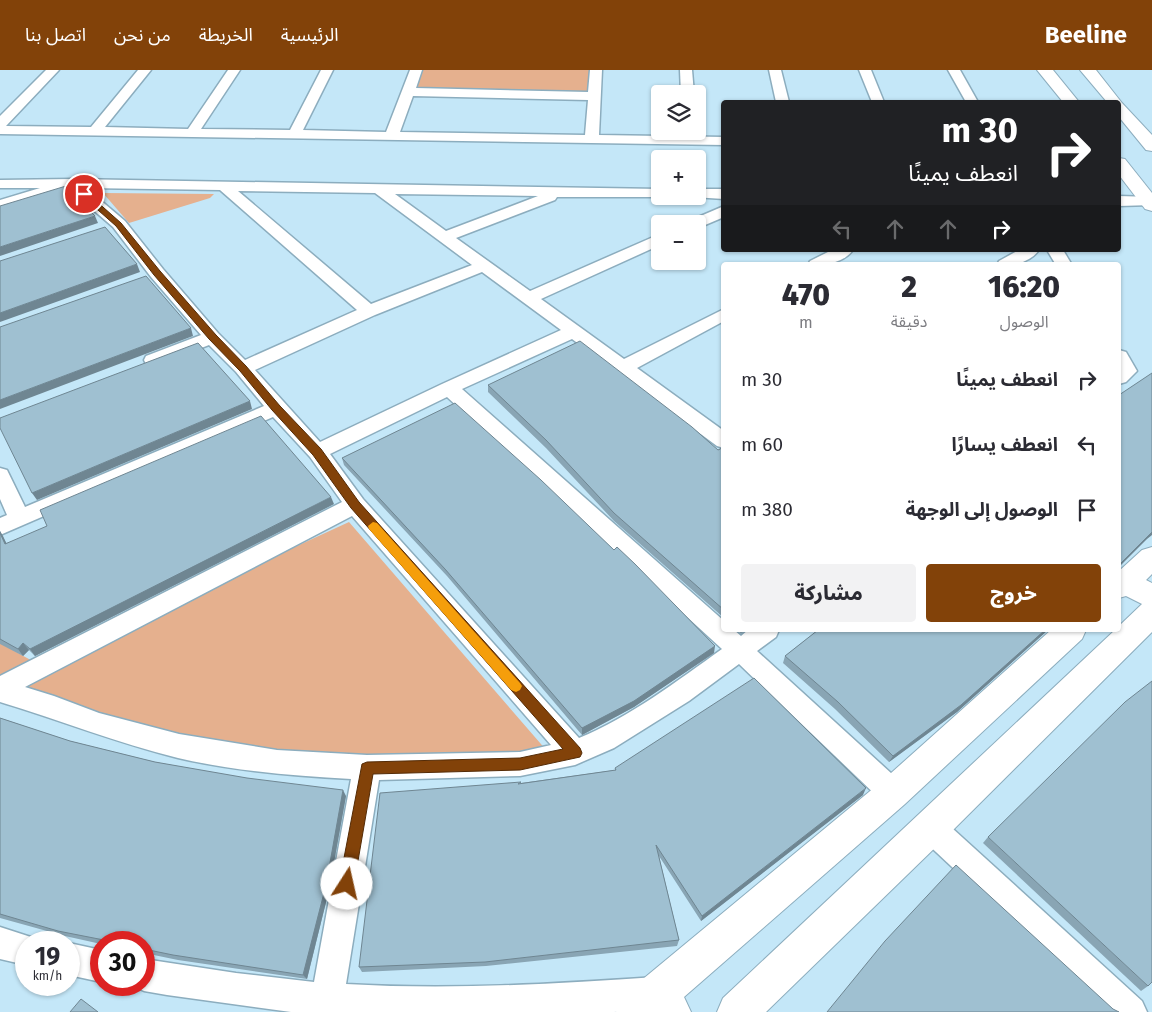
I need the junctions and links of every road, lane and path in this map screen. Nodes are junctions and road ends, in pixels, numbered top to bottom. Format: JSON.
{"nodes":[{"id":1,"x":53,"y":70,"type":"edge"},
{"id":2,"x":145,"y":70,"type":"edge"},
{"id":3,"x":234,"y":70,"type":"edge"},
{"id":4,"x":327,"y":70,"type":"edge"},
{"id":5,"x":416,"y":70,"type":"edge"},
{"id":6,"x":596,"y":70,"type":"edge"},
{"id":7,"x":686,"y":70,"type":"edge"},
{"id":8,"x":775,"y":70,"type":"edge"},
{"id":9,"x":865,"y":70,"type":"edge"},
{"id":10,"x":954,"y":70,"type":"edge"},
{"id":11,"x":1045,"y":70,"type":"edge"},
{"id":12,"x":1088,"y":70,"type":"edge"},
{"id":13,"x":687,"y":85,"type":"edge"},
{"id":14,"x":408,"y":92,"type":"junction"},
{"id":15,"x":594,"y":96,"type":"junction"},
{"id":16,"x":782,"y":100,"type":"edge"},
{"id":17,"x":877,"y":100,"type":"edge"},
{"id":18,"x":971,"y":100,"type":"edge"},
{"id":19,"x":1069,"y":100,"type":"edge"},
{"id":20,"x":1113,"y":100,"type":"edge"},
{"id":21,"x":1121,"y":109,"type":"edge"},
{"id":22,"x":0,"y":124,"type":"edge"},
{"id":23,"x":0,"y":130,"type":"edge"},
{"id":24,"x":94,"y":132,"type":"junction"},
{"id":25,"x":191,"y":134,"type":"junction"},
{"id":26,"x":294,"y":135,"type":"junction"},
{"id":27,"x":391,"y":137,"type":"junction"},
{"id":28,"x":651,"y":137,"type":"edge"},
{"id":29,"x":706,"y":138,"type":"edge"},
{"id":30,"x":592,"y":139,"type":"junction"},
{"id":31,"x":721,"y":141,"type":"edge"},
{"id":32,"x":1152,"y":146,"type":"edge"},
{"id":33,"x":1121,"y":166,"type":"edge"},
{"id":34,"x":72,"y":183,"type":"junction"},
{"id":35,"x":0,"y":184,"type":"edge"},
{"id":36,"x":224,"y":186,"type":"junction"},
{"id":37,"x":379,"y":189,"type":"junction"},
{"id":38,"x":560,"y":193,"type":"junction"},
{"id":39,"x":651,"y":194,"type":"edge"},
{"id":40,"x":706,"y":194,"type":"edge"},
{"id":41,"x":721,"y":194,"type":"edge"},
{"id":42,"x":1121,"y":201,"type":"edge"},
{"id":43,"x":1150,"y":203,"type":"edge"},
{"id":44,"x":0,"y":205,"type":"edge"},
{"id":45,"x":721,"y":212,"type":"edge"},
{"id":46,"x":706,"y":219,"type":"edge"},
{"id":47,"x":444,"y":237,"type":"junction"},
{"id":48,"x":651,"y":243,"type":"edge"},
{"id":49,"x":840,"y":252,"type":"edge"},
{"id":50,"x":1028,"y":252,"type":"edge"},
{"id":51,"x":822,"y":262,"type":"edge"},
{"id":52,"x":1010,"y":262,"type":"edge"},
{"id":53,"x":483,"y":266,"type":"junction"},
{"id":54,"x":529,"y":298,"type":"junction"},
{"id":55,"x":369,"y":311,"type":"junction"},
{"id":56,"x":721,"y":316,"type":"edge"},
{"id":57,"x":574,"y":331,"type":"junction"},
{"id":58,"x":212,"y":337,"type":"junction"},
{"id":59,"x":1121,"y":359,"type":"edge"},
{"id":60,"x":138,"y":365,"type":"edge"},
{"id":61,"x":624,"y":367,"type":"junction"},
{"id":62,"x":243,"y":368,"type":"junction"},
{"id":63,"x":1121,"y":376,"type":"edge"},
{"id":64,"x":449,"y":388,"type":"junction"},
{"id":65,"x":276,"y":408,"type":"junction"},
{"id":66,"x":721,"y":436,"type":"edge"},
{"id":67,"x":317,"y":452,"type":"junction"},
{"id":68,"x":0,"y":475,"type":"edge"},
{"id":69,"x":355,"y":505,"type":"junction"},
{"id":70,"x":19,"y":517,"type":"junction"},
{"id":71,"x":0,"y":526,"type":"edge"},
{"id":72,"x":1152,"y":558,"type":"edge"},
{"id":73,"x":1121,"y":584,"type":"edge"},
{"id":74,"x":1152,"y":596,"type":"edge"},
{"id":75,"x":1152,"y":613,"type":"edge"},
{"id":76,"x":764,"y":632,"type":"edge"},
{"id":77,"x":1069,"y":632,"type":"edge"},
{"id":78,"x":740,"y":650,"type":"junction"},
{"id":79,"x":0,"y":689,"type":"edge"},
{"id":80,"x":575,"y":753,"type":"junction"},
{"id":81,"x":367,"y":768,"type":"junction"},
{"id":82,"x":893,"y":793,"type":"junction"},
{"id":83,"x":931,"y":828,"type":"junction"},
{"id":84,"x":0,"y":942,"type":"edge"},
{"id":85,"x":15,"y":947,"type":"edge"},
{"id":86,"x":155,"y":977,"type":"edge"},
{"id":87,"x":327,"y":999,"type":"junction"},
{"id":88,"x":655,"y":1006,"type":"edge"},
{"id":89,"x":736,"y":1012,"type":"edge"},
{"id":90,"x":1131,"y":1012,"type":"edge"}],
"edges":[{"from":1,"to":22,"type":"street"},
{"from":2,"to":24,"type":"street"},
{"from":3,"to":25,"type":"street"},
{"from":4,"to":26,"type":"street"},
{"from":5,"to":14,"type":"street"},
{"from":6,"to":15,"type":"street"},
{"from":7,"to":13,"type":"street"},
{"from":8,"to":16,"type":"street"},
{"from":9,"to":17,"type":"street"},
{"from":10,"to":18,"type":"street"},
{"from":11,"to":19,"type":"street"},
{"from":12,"to":20,"type":"street"},
{"from":14,"to":15,"type":"street"},
{"from":14,"to":27,"type":"street"},
{"from":15,"to":30,"type":"street"},
{"from":21,"to":32,"type":"street"},
{"from":23,"to":24,"type":"street"},
{"from":24,"to":25,"type":"street"},
{"from":25,"to":26,"type":"street"},
{"from":26,"to":27,"type":"street"},
{"from":27,"to":30,"type":"street"},
{"from":28,"to":30,"type":"street"},
{"from":29,"to":31,"type":"street"},
{"from":33,"to":43,"type":"street"},
{"from":34,"to":35,"type":"street"},
{"from":34,"to":36,"type":"street"},
{"from":34,"to":44,"type":"street"},
{"from":34,"to":58,"type":"street"},
{"from":36,"to":37,"type":"street"},
{"from":36,"to":55,"type":"street"},
{"from":37,"to":38,"type":"street"},
{"from":37,"to":47,"type":"street"},
{"from":38,"to":39,"type":"street"},
{"from":38,"to":47,"type":"street"},
{"from":40,"to":41,"type":"street"},
{"from":42,"to":43,"type":"street"},
{"from":45,"to":46,"type":"street"},
{"from":47,"to":53,"type":"street"},
{"from":48,"to":54,"type":"street"},
{"from":49,"to":51,"type":"street"},
{"from":50,"to":52,"type":"street"},
{"from":53,"to":54,"type":"street"},
{"from":53,"to":55,"type":"street"},
{"from":54,"to":57,"type":"street"},
{"from":55,"to":62,"type":"street"},
{"from":56,"to":61,"type":"street"},
{"from":57,"to":61,"type":"street"},
{"from":57,"to":64,"type":"street"},
{"from":58,"to":60,"type":"street"},
{"from":58,"to":62,"type":"street"},
{"from":59,"to":63,"type":"street"},
{"from":61,"to":66,"type":"street"},
{"from":62,"to":65,"type":"street"},
{"from":64,"to":67,"type":"street"},
{"from":64,"to":78,"type":"street"},
{"from":65,"to":67,"type":"street"},
{"from":65,"to":70,"type":"street"},
{"from":67,"to":69,"type":"street"},
{"from":68,"to":70,"type":"street"},
{"from":69,"to":79,"type":"street"},
{"from":69,"to":80,"type":"street"},
{"from":70,"to":71,"type":"street"},
{"from":72,"to":73,"type":"street"},
{"from":73,"to":74,"type":"street"},
{"from":75,"to":83,"type":"street"},
{"from":76,"to":78,"type":"street"},
{"from":77,"to":82,"type":"street"},
{"from":78,"to":80,"type":"street"},
{"from":78,"to":82,"type":"street"},
{"from":79,"to":81,"type":"street"},
{"from":80,"to":81,"type":"street"},
{"from":81,"to":87,"type":"street"},
{"from":82,"to":88,"type":"street"},
{"from":83,"to":89,"type":"street"},
{"from":83,"to":90,"type":"street"},
{"from":84,"to":85,"type":"street"},
{"from":86,"to":87,"type":"street"},
{"from":87,"to":88,"type":"street"}]}
